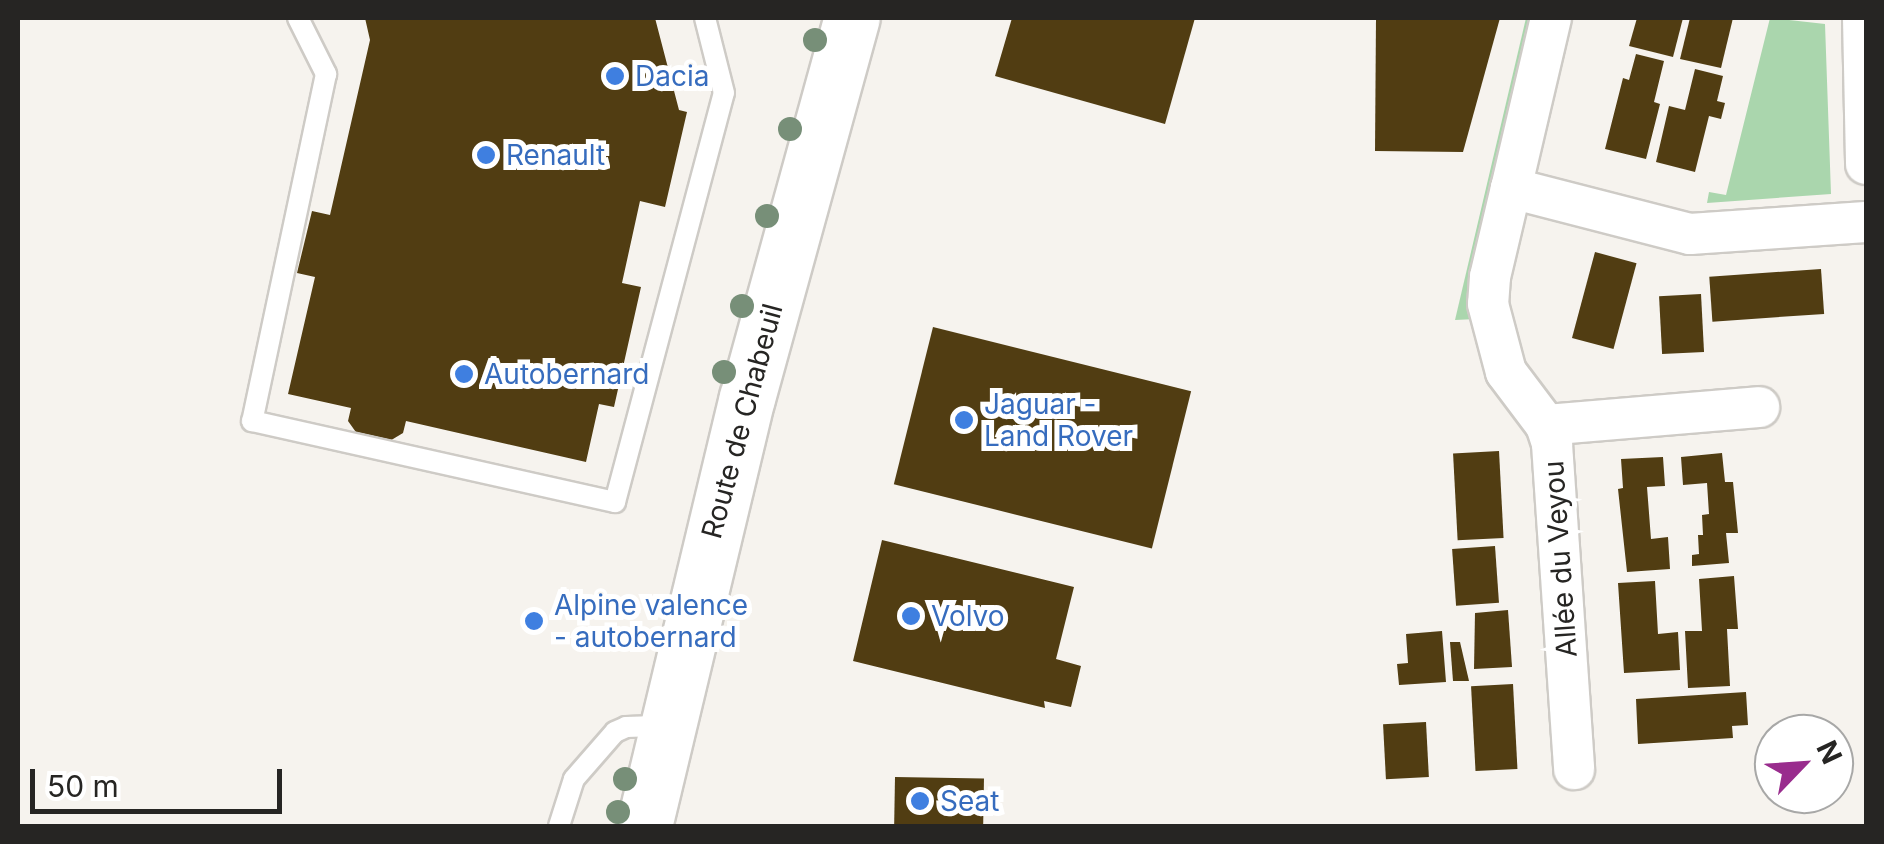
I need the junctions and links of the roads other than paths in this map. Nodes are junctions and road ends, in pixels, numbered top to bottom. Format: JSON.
{"nodes":[{"id":1,"x":298,"y":18,"type":"edge"},
{"id":2,"x":705,"y":18,"type":"edge"},
{"id":3,"x":852,"y":18,"type":"edge"},
{"id":4,"x":1550,"y":18,"type":"edge"},
{"id":5,"x":1863,"y":18,"type":"edge"},
{"id":6,"x":1866,"y":164,"type":"edge"},
{"id":7,"x":1511,"y":188,"type":"junction"},
{"id":8,"x":1866,"y":222,"type":"edge"},
{"id":9,"x":1759,"y":408,"type":"dead end"},
{"id":10,"x":1546,"y":425,"type":"junction"},
{"id":11,"x":664,"y":726,"type":"junction"},
{"id":12,"x":1574,"y":769,"type":"dead end"},
{"id":13,"x":559,"y":826,"type":"edge"},
{"id":14,"x":644,"y":826,"type":"edge"}],
"edges":[{"from":1,"to":2,"type":"lane"},
{"from":3,"to":11,"type":"main road","name":"Route de Chabeuil"},
{"from":4,"to":7,"type":"street","name":"Allée du Veyou"},
{"from":5,"to":6,"type":"street"},
{"from":7,"to":8,"type":"street"},
{"from":7,"to":10,"type":"street","name":"Allée du Veyou"},
{"from":9,"to":10,"type":"street"},
{"from":10,"to":12,"type":"street","name":"Allée du Veyou"},
{"from":11,"to":13,"type":"lane"},
{"from":11,"to":14,"type":"main road","name":"Route de Chabeuil"}]}
